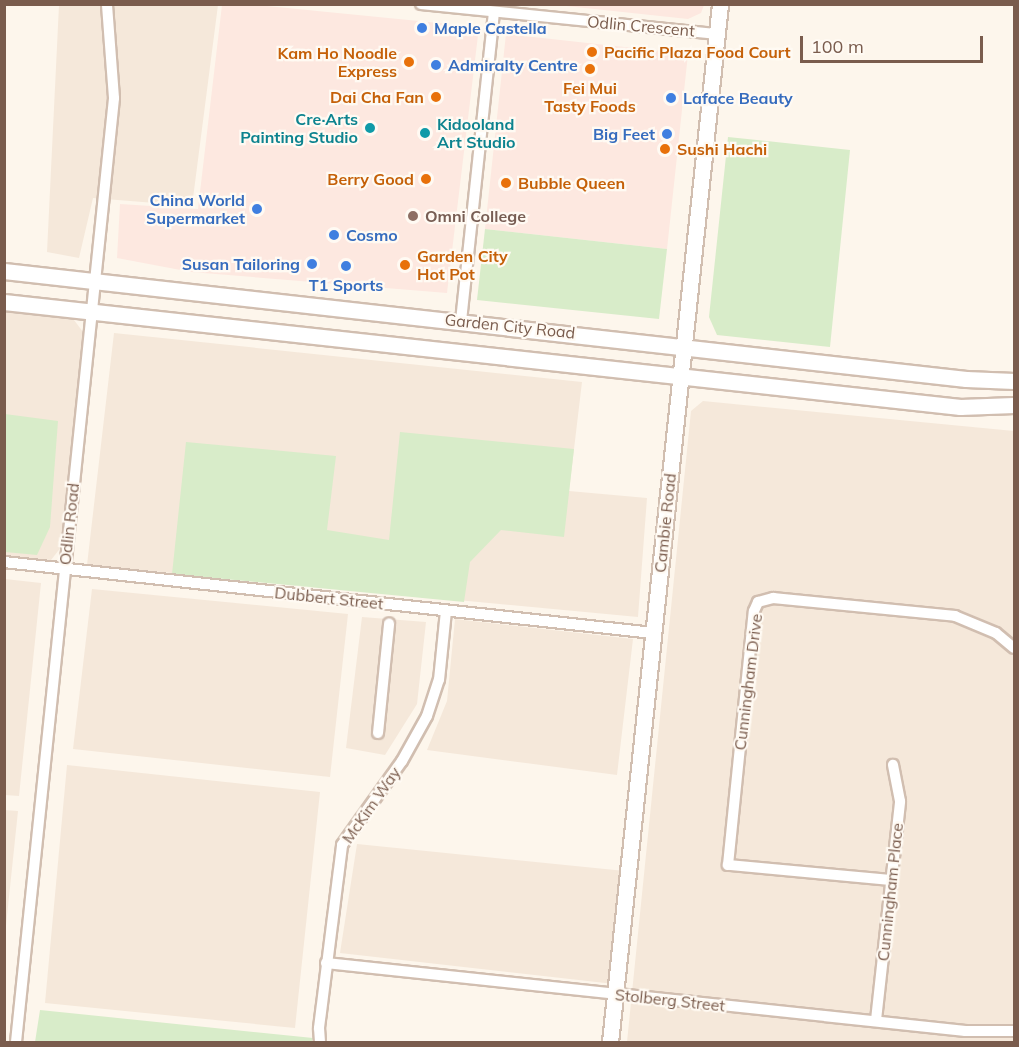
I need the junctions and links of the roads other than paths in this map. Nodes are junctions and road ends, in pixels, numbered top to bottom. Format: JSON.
{"nodes":[{"id":1,"x":107,"y":4,"type":"edge"},
{"id":2,"x":421,"y":4,"type":"edge"},
{"id":3,"x":720,"y":4,"type":"edge"},
{"id":4,"x":494,"y":13,"type":"junction"},
{"id":5,"x":717,"y":34,"type":"junction"},
{"id":6,"x":4,"y":271,"type":"edge"},
{"id":7,"x":94,"y":281,"type":"junction"},
{"id":8,"x":4,"y":302,"type":"edge"},
{"id":9,"x":91,"y":312,"type":"junction"},
{"id":10,"x":461,"y":321,"type":"junction"},
{"id":11,"x":684,"y":347,"type":"junction"},
{"id":12,"x":680,"y":378,"type":"junction"},
{"id":13,"x":1014,"y":381,"type":"edge"},
{"id":14,"x":1014,"y":405,"type":"edge"},
{"id":15,"x":4,"y":562,"type":"edge"},
{"id":16,"x":65,"y":568,"type":"junction"},
{"id":17,"x":446,"y":611,"type":"junction"},
{"id":18,"x":389,"y":624,"type":"dead end"},
{"id":19,"x":653,"y":633,"type":"junction"},
{"id":20,"x":1014,"y":648,"type":"edge"},
{"id":21,"x":378,"y":733,"type":"dead end"},
{"id":22,"x":893,"y":765,"type":"dead end"},
{"id":23,"x":891,"y":880,"type":"junction"},
{"id":24,"x":326,"y":963,"type":"junction"},
{"id":25,"x":616,"y":994,"type":"junction"},
{"id":26,"x":876,"y":1020,"type":"junction"},
{"id":27,"x":1014,"y":1031,"type":"edge"},
{"id":28,"x":16,"y":1042,"type":"edge"},
{"id":29,"x":321,"y":1042,"type":"edge"},
{"id":30,"x":610,"y":1042,"type":"edge"}],
"edges":[{"from":1,"to":7,"type":"street","name":"Odlin Road"},
{"from":2,"to":4,"type":"street","name":"Odlin Crescent"},
{"from":3,"to":5,"type":"main road","name":"Cambie Road"},
{"from":4,"to":5,"type":"street","name":"Odlin Crescent"},
{"from":4,"to":10,"type":"street"},
{"from":5,"to":11,"type":"main road","name":"Cambie Road"},
{"from":6,"to":7,"type":"main road","name":"Garden City Road"},
{"from":7,"to":9,"type":"street","name":"Odlin Road"},
{"from":7,"to":10,"type":"main road","name":"Garden City Road"},
{"from":8,"to":9,"type":"main road","name":"Garden City Road"},
{"from":9,"to":12,"type":"main road","name":"Garden City Road"},
{"from":9,"to":16,"type":"street","name":"Odlin Road"},
{"from":10,"to":11,"type":"main road","name":"Garden City Road"},
{"from":11,"to":12,"type":"main road","name":"Cambie Road"},
{"from":11,"to":13,"type":"main road","name":"Garden City Road"},
{"from":12,"to":14,"type":"main road","name":"Garden City Road"},
{"from":12,"to":19,"type":"main road","name":"Cambie Road"},
{"from":15,"to":16,"type":"street","name":"Dubbert Street"},
{"from":16,"to":17,"type":"street","name":"Dubbert Street"},
{"from":16,"to":28,"type":"street","name":"Odlin Road"},
{"from":17,"to":19,"type":"street","name":"Dubbert Street"},
{"from":17,"to":24,"type":"street","name":"McKim Way"},
{"from":18,"to":21,"type":"street"},
{"from":19,"to":25,"type":"main road","name":"Cambie Road"},
{"from":20,"to":23,"type":"street","name":"Cunningham Drive"},
{"from":22,"to":23,"type":"street","name":"Cunningham Place"},
{"from":23,"to":26,"type":"street","name":"Cunningham Place"},
{"from":24,"to":25,"type":"street","name":"Stolberg Street"},
{"from":24,"to":29,"type":"street","name":"McKim Way"},
{"from":25,"to":26,"type":"street","name":"Stolberg Street"},
{"from":25,"to":30,"type":"main road","name":"Cambie Road"},
{"from":26,"to":27,"type":"street","name":"Stolberg Street"}]}
